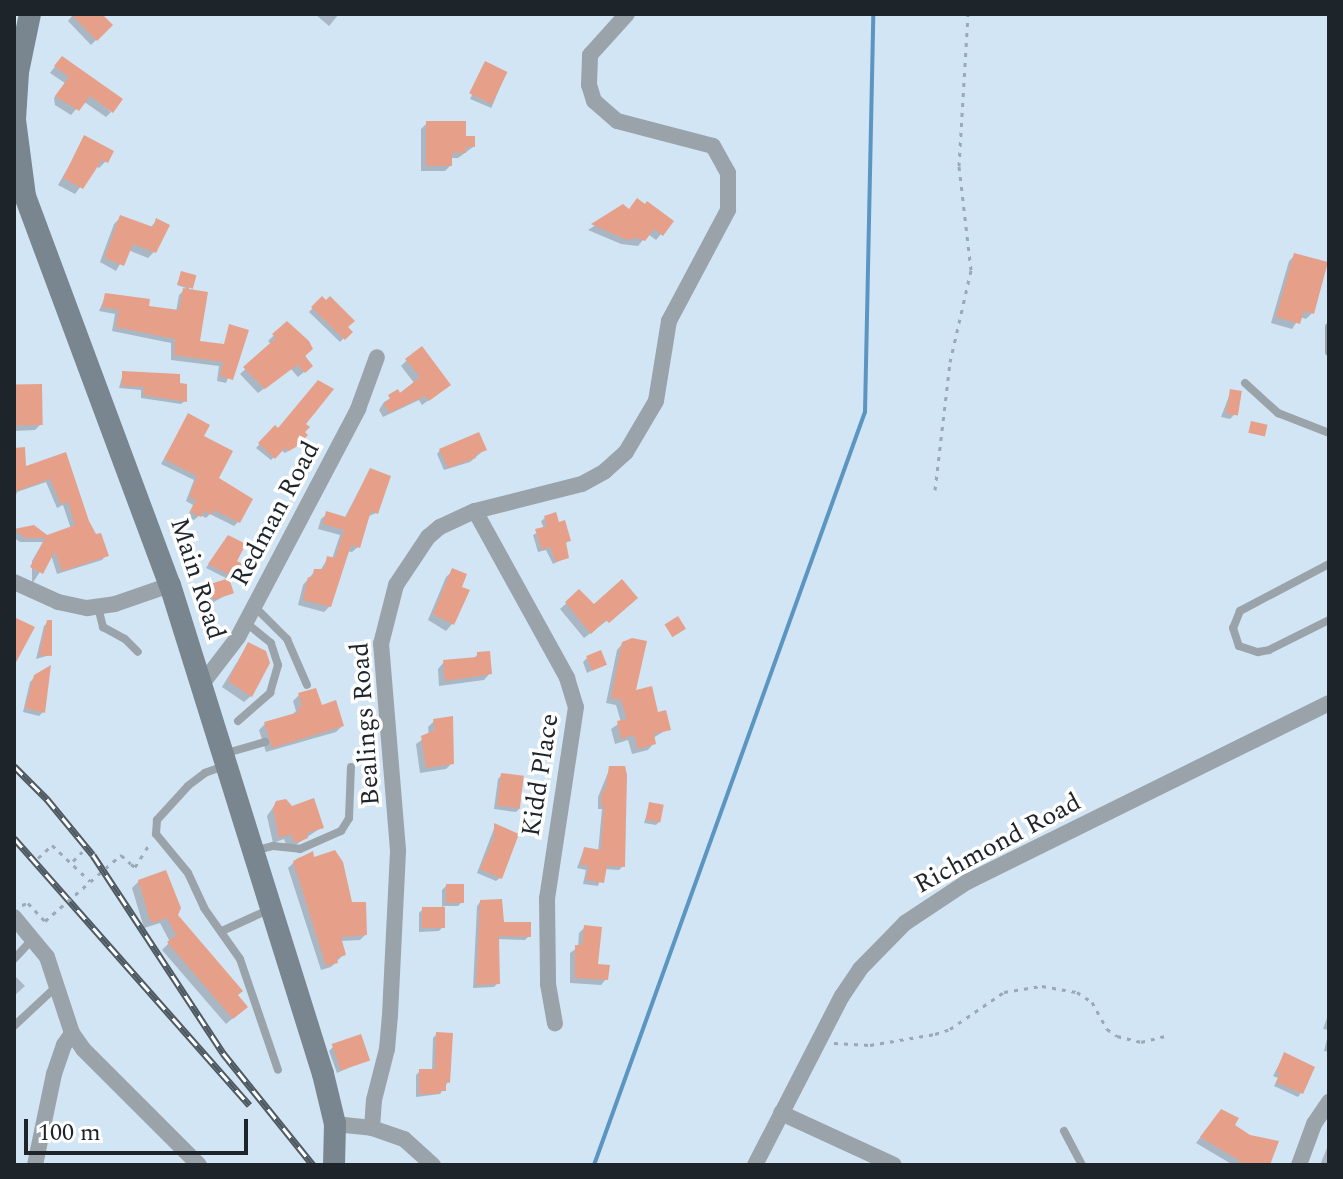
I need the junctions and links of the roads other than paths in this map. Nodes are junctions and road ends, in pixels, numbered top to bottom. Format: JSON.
{"nodes":[{"id":1,"x":30,"y":14,"type":"edge"},
{"id":2,"x":627,"y":14,"type":"edge"},
{"id":3,"x":20,"y":198,"type":"edge"},
{"id":4,"x":1329,"y":327,"type":"edge"},
{"id":5,"x":1329,"y":352,"type":"edge"},
{"id":6,"x":377,"y":357,"type":"dead end"},
{"id":7,"x":1245,"y":383,"type":"dead end"},
{"id":8,"x":1329,"y":433,"type":"edge"},
{"id":9,"x":475,"y":511,"type":"junction"},
{"id":10,"x":1329,"y":564,"type":"edge"},
{"id":11,"x":14,"y":582,"type":"edge"},
{"id":12,"x":170,"y":585,"type":"junction"},
{"id":13,"x":254,"y":606,"type":"junction"},
{"id":14,"x":98,"y":607,"type":"junction"},
{"id":15,"x":1329,"y":620,"type":"edge"},
{"id":16,"x":245,"y":623,"type":"junction"},
{"id":17,"x":138,"y":652,"type":"dead end"},
{"id":18,"x":202,"y":684,"type":"junction"},
{"id":19,"x":307,"y":685,"type":"dead end"},
{"id":20,"x":1329,"y":703,"type":"edge"},
{"id":21,"x":238,"y":721,"type":"dead end"},
{"id":22,"x":265,"y":742,"type":"dead end"},
{"id":23,"x":224,"y":760,"type":"junction"},
{"id":24,"x":351,"y":767,"type":"dead end"},
{"id":25,"x":251,"y":852,"type":"junction"},
{"id":26,"x":269,"y":909,"type":"junction"},
{"id":27,"x":14,"y":917,"type":"edge"},
{"id":28,"x":222,"y":931,"type":"junction"},
{"id":29,"x":33,"y":940,"type":"junction"},
{"id":30,"x":14,"y":959,"type":"edge"},
{"id":31,"x":59,"y":984,"type":"junction"},
{"id":32,"x":555,"y":1023,"type":"dead end"},
{"id":33,"x":14,"y":1026,"type":"edge"},
{"id":34,"x":72,"y":1033,"type":"junction"},
{"id":35,"x":278,"y":1070,"type":"dead end"},
{"id":36,"x":1329,"y":1102,"type":"edge"},
{"id":37,"x":781,"y":1113,"type":"junction"},
{"id":38,"x":335,"y":1124,"type":"junction"},
{"id":39,"x":372,"y":1128,"type":"junction"},
{"id":40,"x":1064,"y":1131,"type":"dead end"},
{"id":41,"x":35,"y":1165,"type":"edge"},
{"id":42,"x":199,"y":1165,"type":"edge"},
{"id":43,"x":334,"y":1165,"type":"edge"},
{"id":44,"x":433,"y":1165,"type":"edge"},
{"id":45,"x":755,"y":1165,"type":"edge"},
{"id":46,"x":894,"y":1165,"type":"edge"},
{"id":47,"x":1082,"y":1165,"type":"edge"},
{"id":48,"x":1299,"y":1165,"type":"edge"}],
"edges":[{"from":1,"to":3,"type":"main road","name":"Main Road"},
{"from":2,"to":9,"type":"street","name":"Bealings Road"},
{"from":3,"to":12,"type":"main road","name":"Main Road"},
{"from":4,"to":5,"type":"lane"},
{"from":6,"to":13,"type":"street","name":"Redman Road"},
{"from":7,"to":8,"type":"lane"},
{"from":9,"to":32,"type":"street","name":"Kidd Place"},
{"from":9,"to":39,"type":"street","name":"Bealings Road"},
{"from":10,"to":15,"type":"lane"},
{"from":11,"to":14,"type":"street"},
{"from":12,"to":14,"type":"street"},
{"from":12,"to":18,"type":"main road","name":"Main Road"},
{"from":13,"to":16,"type":"street","name":"Redman Road"},
{"from":13,"to":19,"type":"lane"},
{"from":14,"to":17,"type":"lane"},
{"from":16,"to":18,"type":"street","name":"Redman Road"},
{"from":16,"to":21,"type":"lane"},
{"from":18,"to":23,"type":"main road","name":"Main Road"},
{"from":20,"to":37,"type":"street","name":"Richmond Road"},
{"from":22,"to":23,"type":"lane"},
{"from":23,"to":25,"type":"main road","name":"Main Road"},
{"from":23,"to":28,"type":"lane"},
{"from":24,"to":25,"type":"lane"},
{"from":25,"to":26,"type":"main road","name":"Main Road"},
{"from":26,"to":28,"type":"lane"},
{"from":26,"to":38,"type":"main road","name":"Main Road"},
{"from":27,"to":29,"type":"street"},
{"from":28,"to":35,"type":"lane"},
{"from":29,"to":30,"type":"lane"},
{"from":29,"to":31,"type":"street"},
{"from":31,"to":33,"type":"lane"},
{"from":31,"to":34,"type":"street"},
{"from":34,"to":41,"type":"street"},
{"from":34,"to":42,"type":"street"},
{"from":36,"to":48,"type":"street"},
{"from":37,"to":45,"type":"street","name":"Richmond Road"},
{"from":37,"to":46,"type":"street"},
{"from":38,"to":39,"type":"street"},
{"from":38,"to":43,"type":"main road","name":"Main Road"},
{"from":39,"to":44,"type":"street"},
{"from":40,"to":47,"type":"lane"}]}
